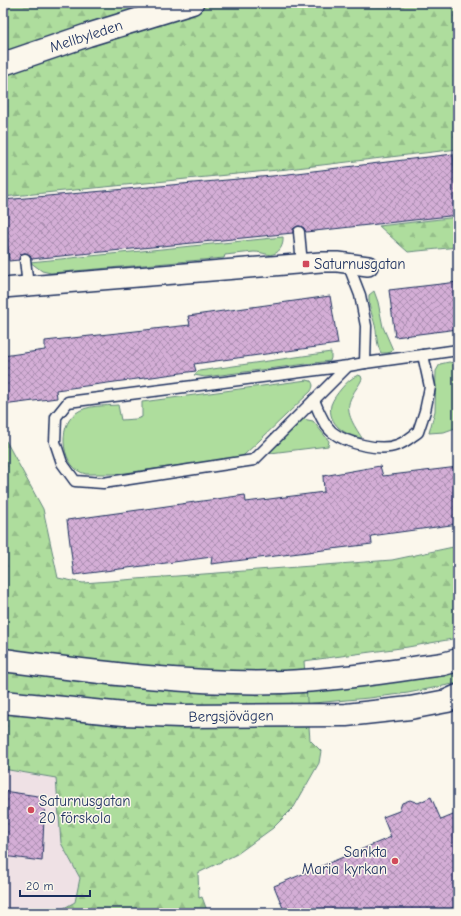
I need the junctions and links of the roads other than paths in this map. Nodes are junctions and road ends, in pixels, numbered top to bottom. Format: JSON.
{"nodes":[{"id":1,"x":192,"y":3,"type":"edge"},
{"id":2,"x":3,"y":64,"type":"edge"},
{"id":3,"x":299,"y":232,"type":"dead end"},
{"id":4,"x":25,"y":259,"type":"dead end"},
{"id":5,"x":302,"y":264,"type":"junction"},
{"id":6,"x":348,"y":264,"type":"junction"},
{"id":7,"x":368,"y":266,"type":"dead end"},
{"id":8,"x":28,"y":286,"type":"junction"},
{"id":9,"x":3,"y":288,"type":"edge"},
{"id":10,"x":458,"y":351,"type":"edge"},
{"id":11,"x":423,"y":355,"type":"junction"},
{"id":12,"x":365,"y":364,"type":"junction"},
{"id":13,"x":348,"y":366,"type":"junction"},
{"id":14,"x":314,"y":400,"type":"junction"},
{"id":15,"x":3,"y":660,"type":"edge"},
{"id":16,"x":458,"y":660,"type":"edge"},
{"id":17,"x":454,"y":700,"type":"edge"},
{"id":18,"x":3,"y":702,"type":"edge"}],
"edges":[{"from":1,"to":2,"type":"street","name":"Mellbyleden"},
{"from":3,"to":5,"type":"lane"},
{"from":4,"to":8,"type":"lane"},
{"from":5,"to":6,"type":"street"},
{"from":5,"to":8,"type":"street"},
{"from":6,"to":7,"type":"street"},
{"from":6,"to":12,"type":"lane"},
{"from":8,"to":9,"type":"street"},
{"from":10,"to":11,"type":"lane"},
{"from":11,"to":12,"type":"lane"},
{"from":11,"to":14,"type":"lane"},
{"from":12,"to":13,"type":"lane"},
{"from":13,"to":14,"type":"lane"},
{"from":13,"to":14,"type":"lane"},
{"from":15,"to":16,"type":"street"},
{"from":17,"to":18,"type":"street","name":"Bergsjövägen"}]}
